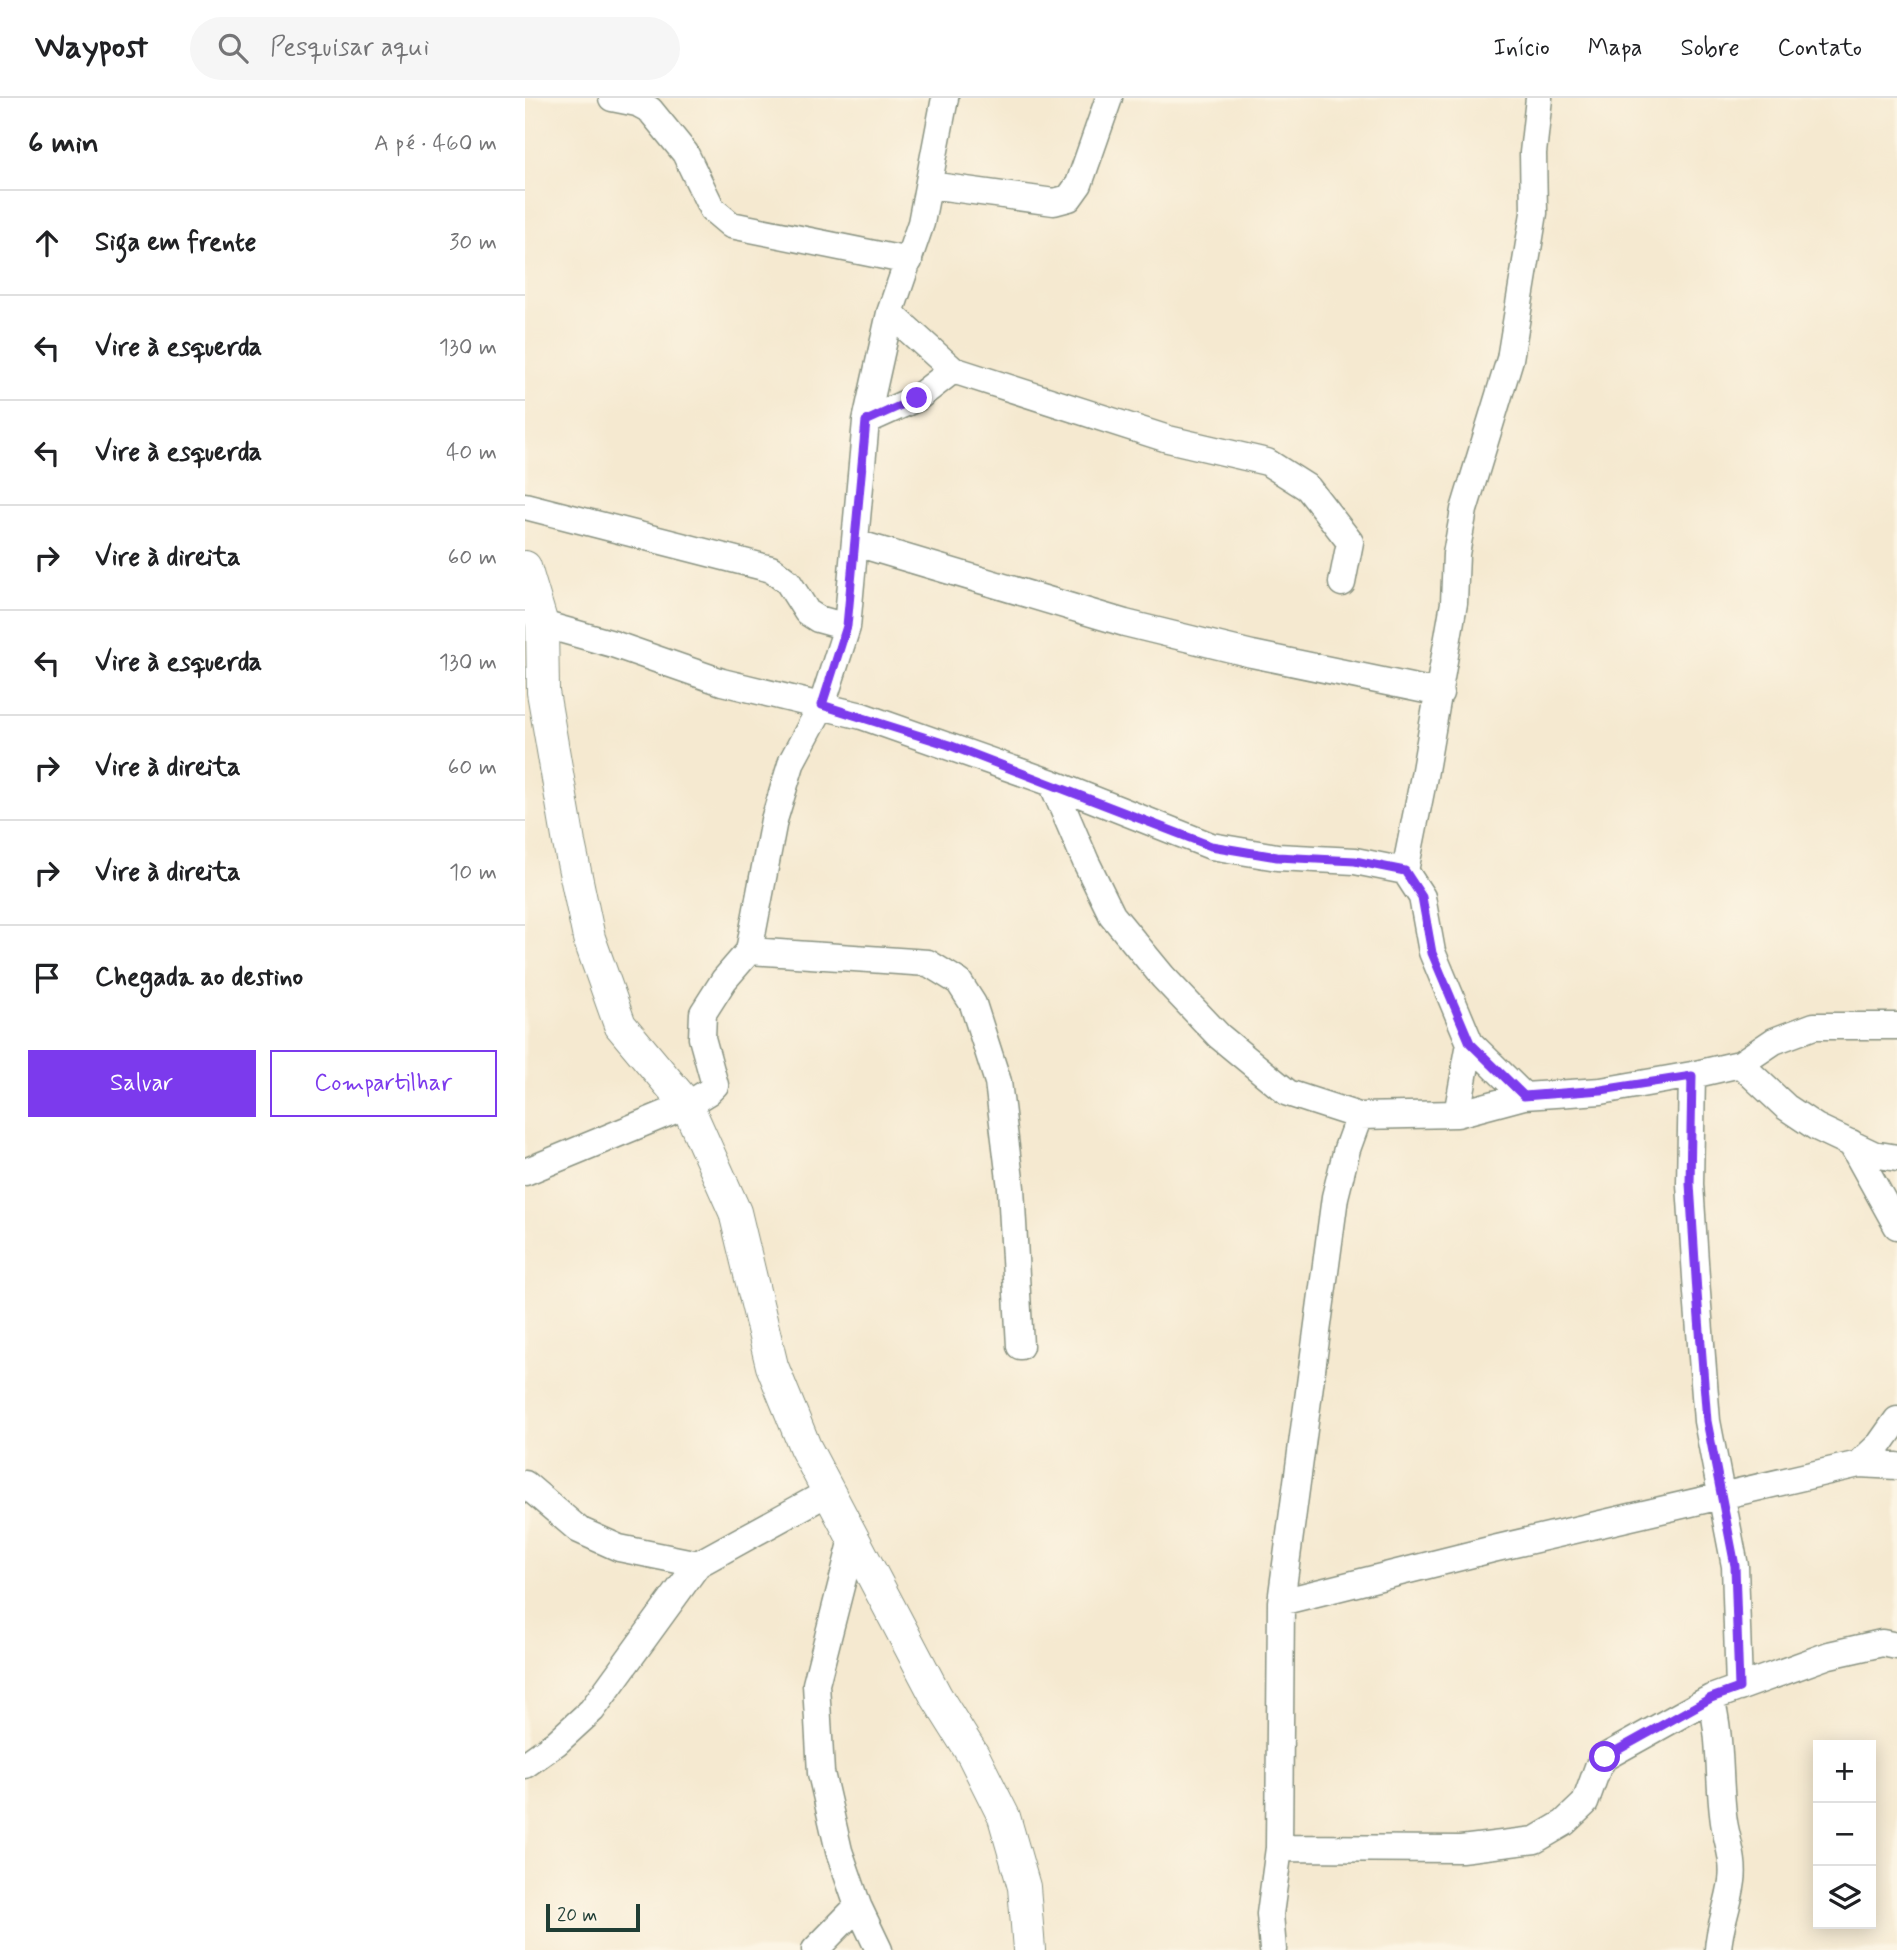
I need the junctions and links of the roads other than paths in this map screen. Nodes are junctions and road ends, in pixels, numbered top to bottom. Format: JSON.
{"nodes":[{"id":1,"x":612,"y":98,"type":"edge"},
{"id":2,"x":945,"y":98,"type":"edge"},
{"id":3,"x":1108,"y":98,"type":"edge"},
{"id":4,"x":1539,"y":98,"type":"edge"},
{"id":5,"x":929,"y":185,"type":"junction"},
{"id":6,"x":909,"y":261,"type":"junction"},
{"id":7,"x":890,"y":313,"type":"junction"},
{"id":8,"x":953,"y":370,"type":"junction"},
{"id":9,"x":866,"y":421,"type":"junction"},
{"id":10,"x":525,"y":506,"type":"edge"},
{"id":11,"x":856,"y":543,"type":"junction"},
{"id":12,"x":525,"y":567,"type":"edge"},
{"id":13,"x":1342,"y":583,"type":"dead end"},
{"id":14,"x":542,"y":624,"type":"junction"},
{"id":15,"x":847,"y":626,"type":"junction"},
{"id":16,"x":1440,"y":693,"type":"junction"},
{"id":17,"x":822,"y":705,"type":"junction"},
{"id":18,"x":1052,"y":783,"type":"junction"},
{"id":19,"x":1405,"y":871,"type":"junction"},
{"id":20,"x":749,"y":951,"type":"junction"},
{"id":21,"x":1897,"y":1026,"type":"edge"},
{"id":22,"x":1470,"y":1043,"type":"junction"},
{"id":23,"x":1740,"y":1064,"type":"junction"},
{"id":24,"x":1692,"y":1076,"type":"junction"},
{"id":25,"x":1524,"y":1096,"type":"junction"},
{"id":26,"x":687,"y":1105,"type":"junction"},
{"id":27,"x":1457,"y":1114,"type":"junction"},
{"id":28,"x":1359,"y":1116,"type":"junction"},
{"id":29,"x":1851,"y":1143,"type":"junction"},
{"id":30,"x":1897,"y":1158,"type":"edge"},
{"id":31,"x":525,"y":1172,"type":"edge"},
{"id":32,"x":1897,"y":1226,"type":"edge"},
{"id":33,"x":1020,"y":1346,"type":"dead end"},
{"id":34,"x":1897,"y":1420,"type":"edge"},
{"id":35,"x":1859,"y":1464,"type":"junction"},
{"id":36,"x":1897,"y":1466,"type":"edge"},
{"id":37,"x":525,"y":1484,"type":"edge"},
{"id":38,"x":827,"y":1493,"type":"junction"},
{"id":39,"x":1720,"y":1497,"type":"junction"},
{"id":40,"x":853,"y":1539,"type":"junction"},
{"id":41,"x":698,"y":1564,"type":"junction"},
{"id":42,"x":1281,"y":1602,"type":"junction"},
{"id":43,"x":1897,"y":1646,"type":"edge"},
{"id":44,"x":1739,"y":1688,"type":"junction"},
{"id":45,"x":1711,"y":1698,"type":"junction"},
{"id":46,"x":525,"y":1765,"type":"edge"},
{"id":47,"x":1279,"y":1847,"type":"junction"},
{"id":48,"x":858,"y":1906,"type":"junction"},
{"id":49,"x":815,"y":1950,"type":"edge"},
{"id":50,"x":879,"y":1950,"type":"edge"},
{"id":51,"x":1029,"y":1950,"type":"edge"},
{"id":52,"x":1273,"y":1950,"type":"edge"},
{"id":53,"x":1718,"y":1950,"type":"edge"}],
"edges":[{"from":1,"to":6,"type":"street"},
{"from":2,"to":5,"type":"street"},
{"from":3,"to":5,"type":"street"},
{"from":4,"to":16,"type":"street"},
{"from":5,"to":6,"type":"street"},
{"from":6,"to":7,"type":"street"},
{"from":7,"to":8,"type":"street"},
{"from":7,"to":9,"type":"street"},
{"from":8,"to":9,"type":"street"},
{"from":8,"to":13,"type":"street"},
{"from":9,"to":11,"type":"street"},
{"from":10,"to":15,"type":"street"},
{"from":11,"to":15,"type":"street"},
{"from":11,"to":16,"type":"street"},
{"from":12,"to":14,"type":"street"},
{"from":14,"to":17,"type":"street"},
{"from":14,"to":26,"type":"street"},
{"from":15,"to":17,"type":"street"},
{"from":16,"to":19,"type":"street"},
{"from":17,"to":18,"type":"street"},
{"from":17,"to":20,"type":"street"},
{"from":18,"to":19,"type":"street"},
{"from":18,"to":28,"type":"street"},
{"from":19,"to":22,"type":"street"},
{"from":20,"to":26,"type":"street"},
{"from":20,"to":33,"type":"street"},
{"from":21,"to":23,"type":"street"},
{"from":22,"to":25,"type":"street"},
{"from":22,"to":27,"type":"street"},
{"from":23,"to":24,"type":"street"},
{"from":23,"to":29,"type":"street"},
{"from":24,"to":25,"type":"street"},
{"from":24,"to":39,"type":"street"},
{"from":25,"to":27,"type":"street"},
{"from":26,"to":31,"type":"street"},
{"from":26,"to":38,"type":"street"},
{"from":27,"to":28,"type":"street"},
{"from":28,"to":42,"type":"street"},
{"from":29,"to":30,"type":"street"},
{"from":29,"to":32,"type":"street"},
{"from":34,"to":35,"type":"street"},
{"from":35,"to":36,"type":"street"},
{"from":35,"to":39,"type":"street"},
{"from":37,"to":41,"type":"street"},
{"from":38,"to":40,"type":"street"},
{"from":38,"to":41,"type":"street"},
{"from":39,"to":42,"type":"street"},
{"from":39,"to":44,"type":"street"},
{"from":40,"to":48,"type":"street"},
{"from":40,"to":51,"type":"street"},
{"from":41,"to":46,"type":"street"},
{"from":42,"to":47,"type":"street"},
{"from":43,"to":44,"type":"street"},
{"from":44,"to":45,"type":"street"},
{"from":45,"to":47,"type":"street"},
{"from":45,"to":53,"type":"street"},
{"from":47,"to":52,"type":"street"},
{"from":48,"to":49,"type":"street"},
{"from":48,"to":50,"type":"street"}]}
